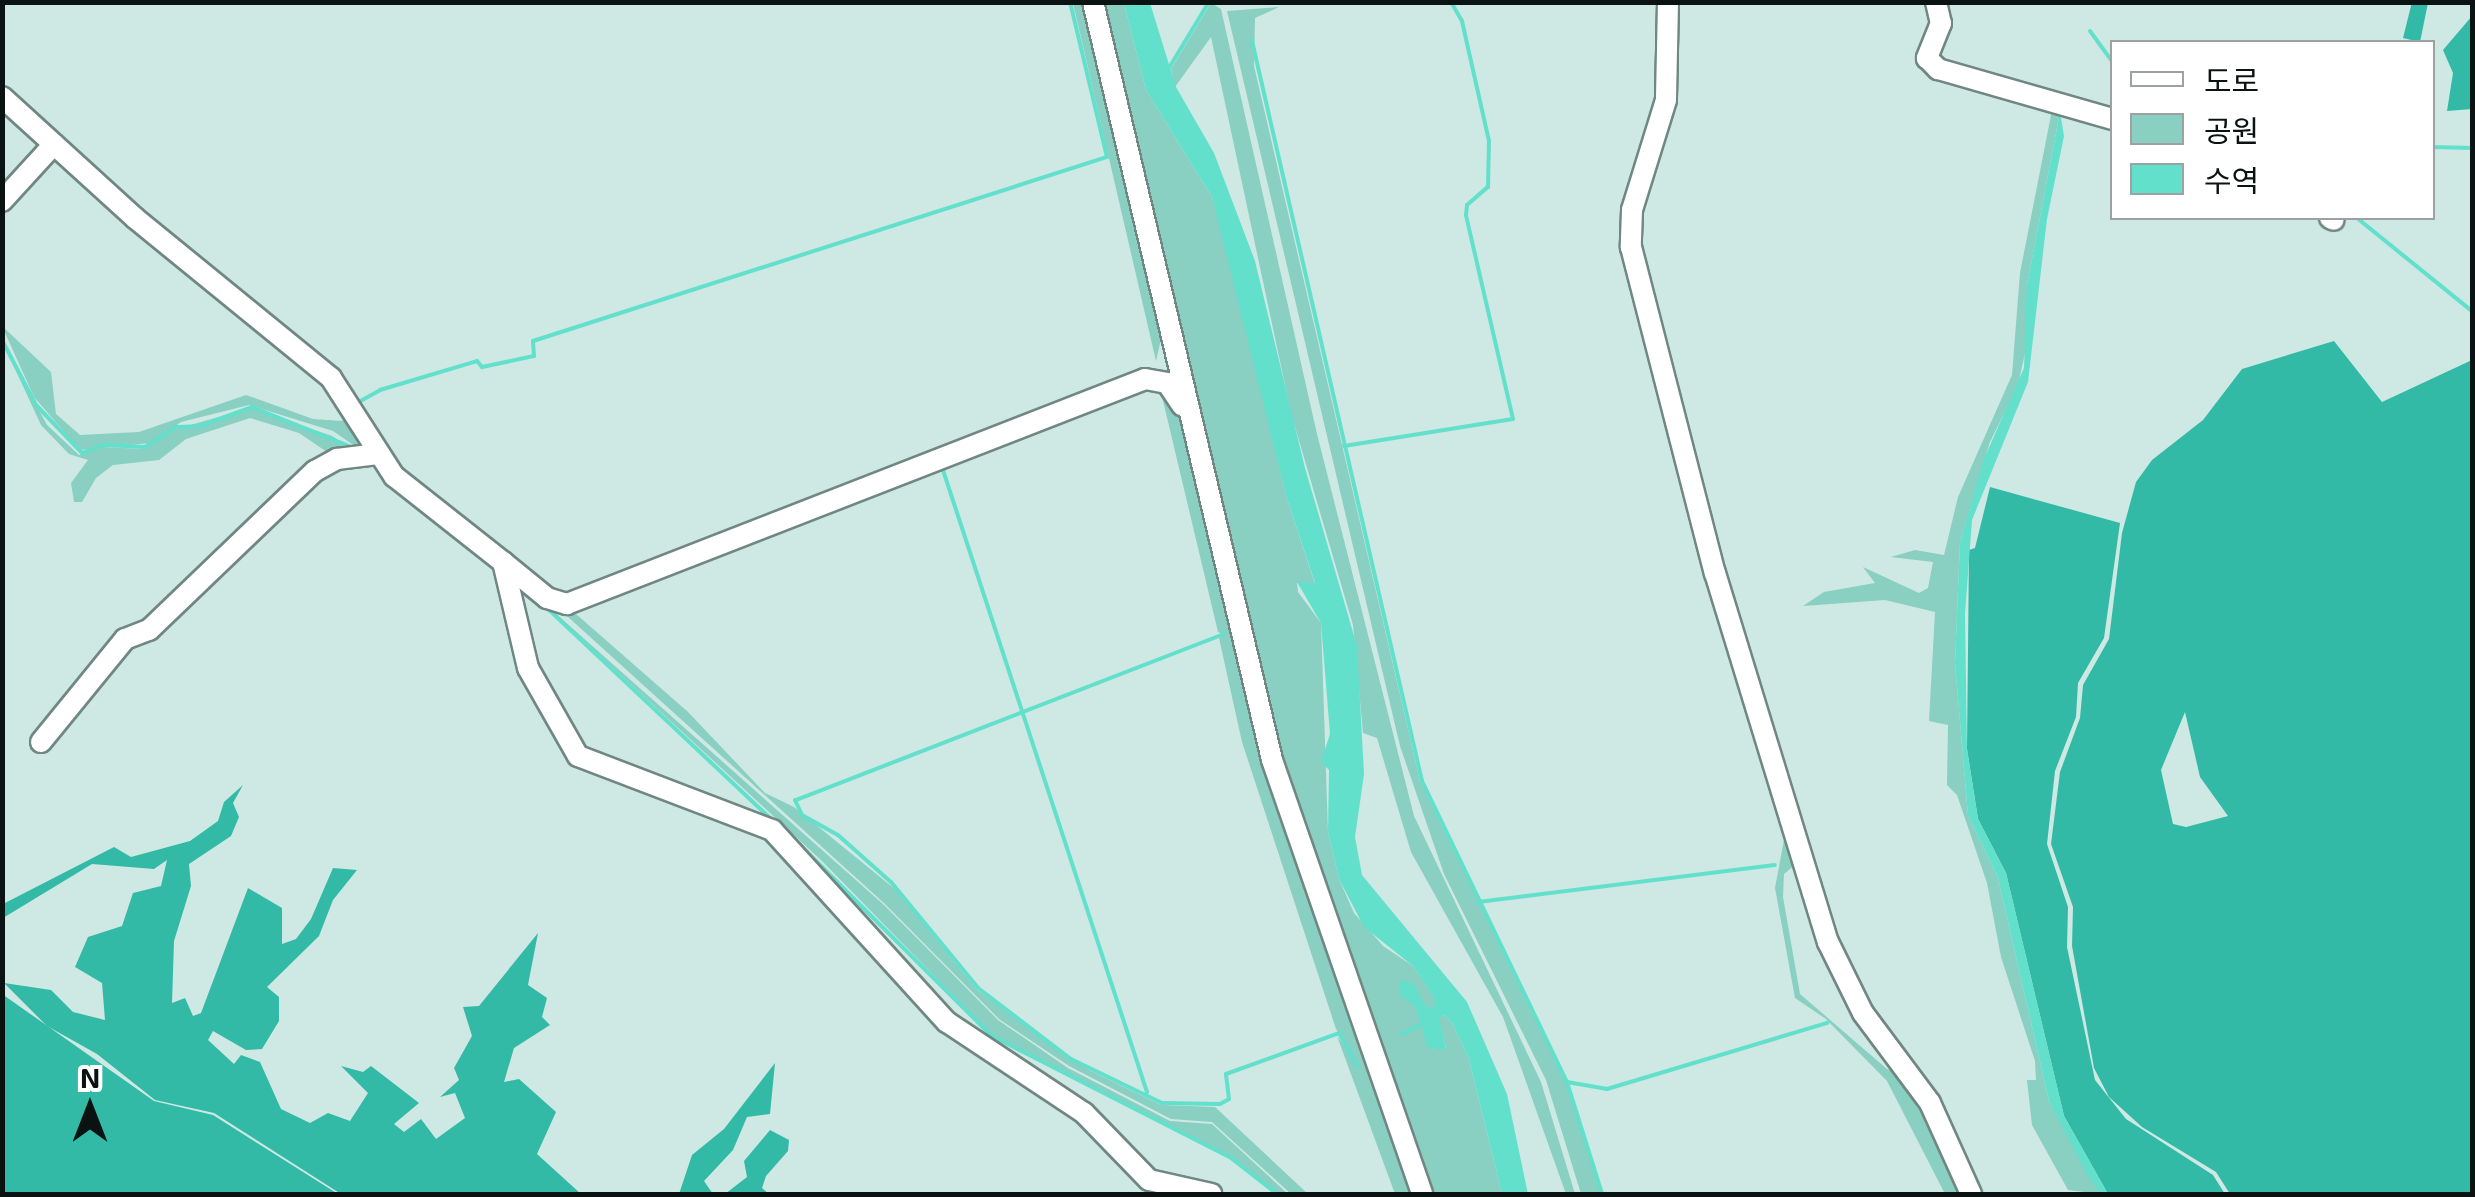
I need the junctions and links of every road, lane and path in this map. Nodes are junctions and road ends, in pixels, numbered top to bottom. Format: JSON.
{"nodes":[{"id":1,"x":1092,"y":2,"type":"edge"},
{"id":2,"x":1668,"y":2,"type":"edge"},
{"id":3,"x":1936,"y":2,"type":"edge"},
{"id":4,"x":2,"y":97,"type":"edge"},
{"id":5,"x":2110,"y":118,"type":"edge"},
{"id":6,"x":54,"y":144,"type":"junction"},
{"id":7,"x":2,"y":201,"type":"edge"},
{"id":8,"x":1169,"y":330,"type":"junction"},
{"id":9,"x":1156,"y":376,"type":"junction"},
{"id":10,"x":1192,"y":422,"type":"junction"},
{"id":11,"x":378,"y":454,"type":"junction"},
{"id":12,"x":504,"y":562,"type":"junction"},
{"id":13,"x":41,"y":742,"type":"dead end"},
{"id":14,"x":1211,"y":1194,"type":"edge"},
{"id":15,"x":1422,"y":1194,"type":"edge"},
{"id":16,"x":1971,"y":1194,"type":"edge"}],
"edges":[{"from":1,"to":8,"type":"street"},
{"from":2,"to":16,"type":"street"},
{"from":3,"to":5,"type":"street"},
{"from":4,"to":6,"type":"street"},
{"from":6,"to":7,"type":"street"},
{"from":6,"to":11,"type":"street"},
{"from":8,"to":9,"type":"street"},
{"from":8,"to":10,"type":"street"},
{"from":9,"to":10,"type":"street"},
{"from":9,"to":12,"type":"street"},
{"from":10,"to":15,"type":"street"},
{"from":11,"to":12,"type":"street"},
{"from":11,"to":13,"type":"street"},
{"from":12,"to":14,"type":"street"}]}
